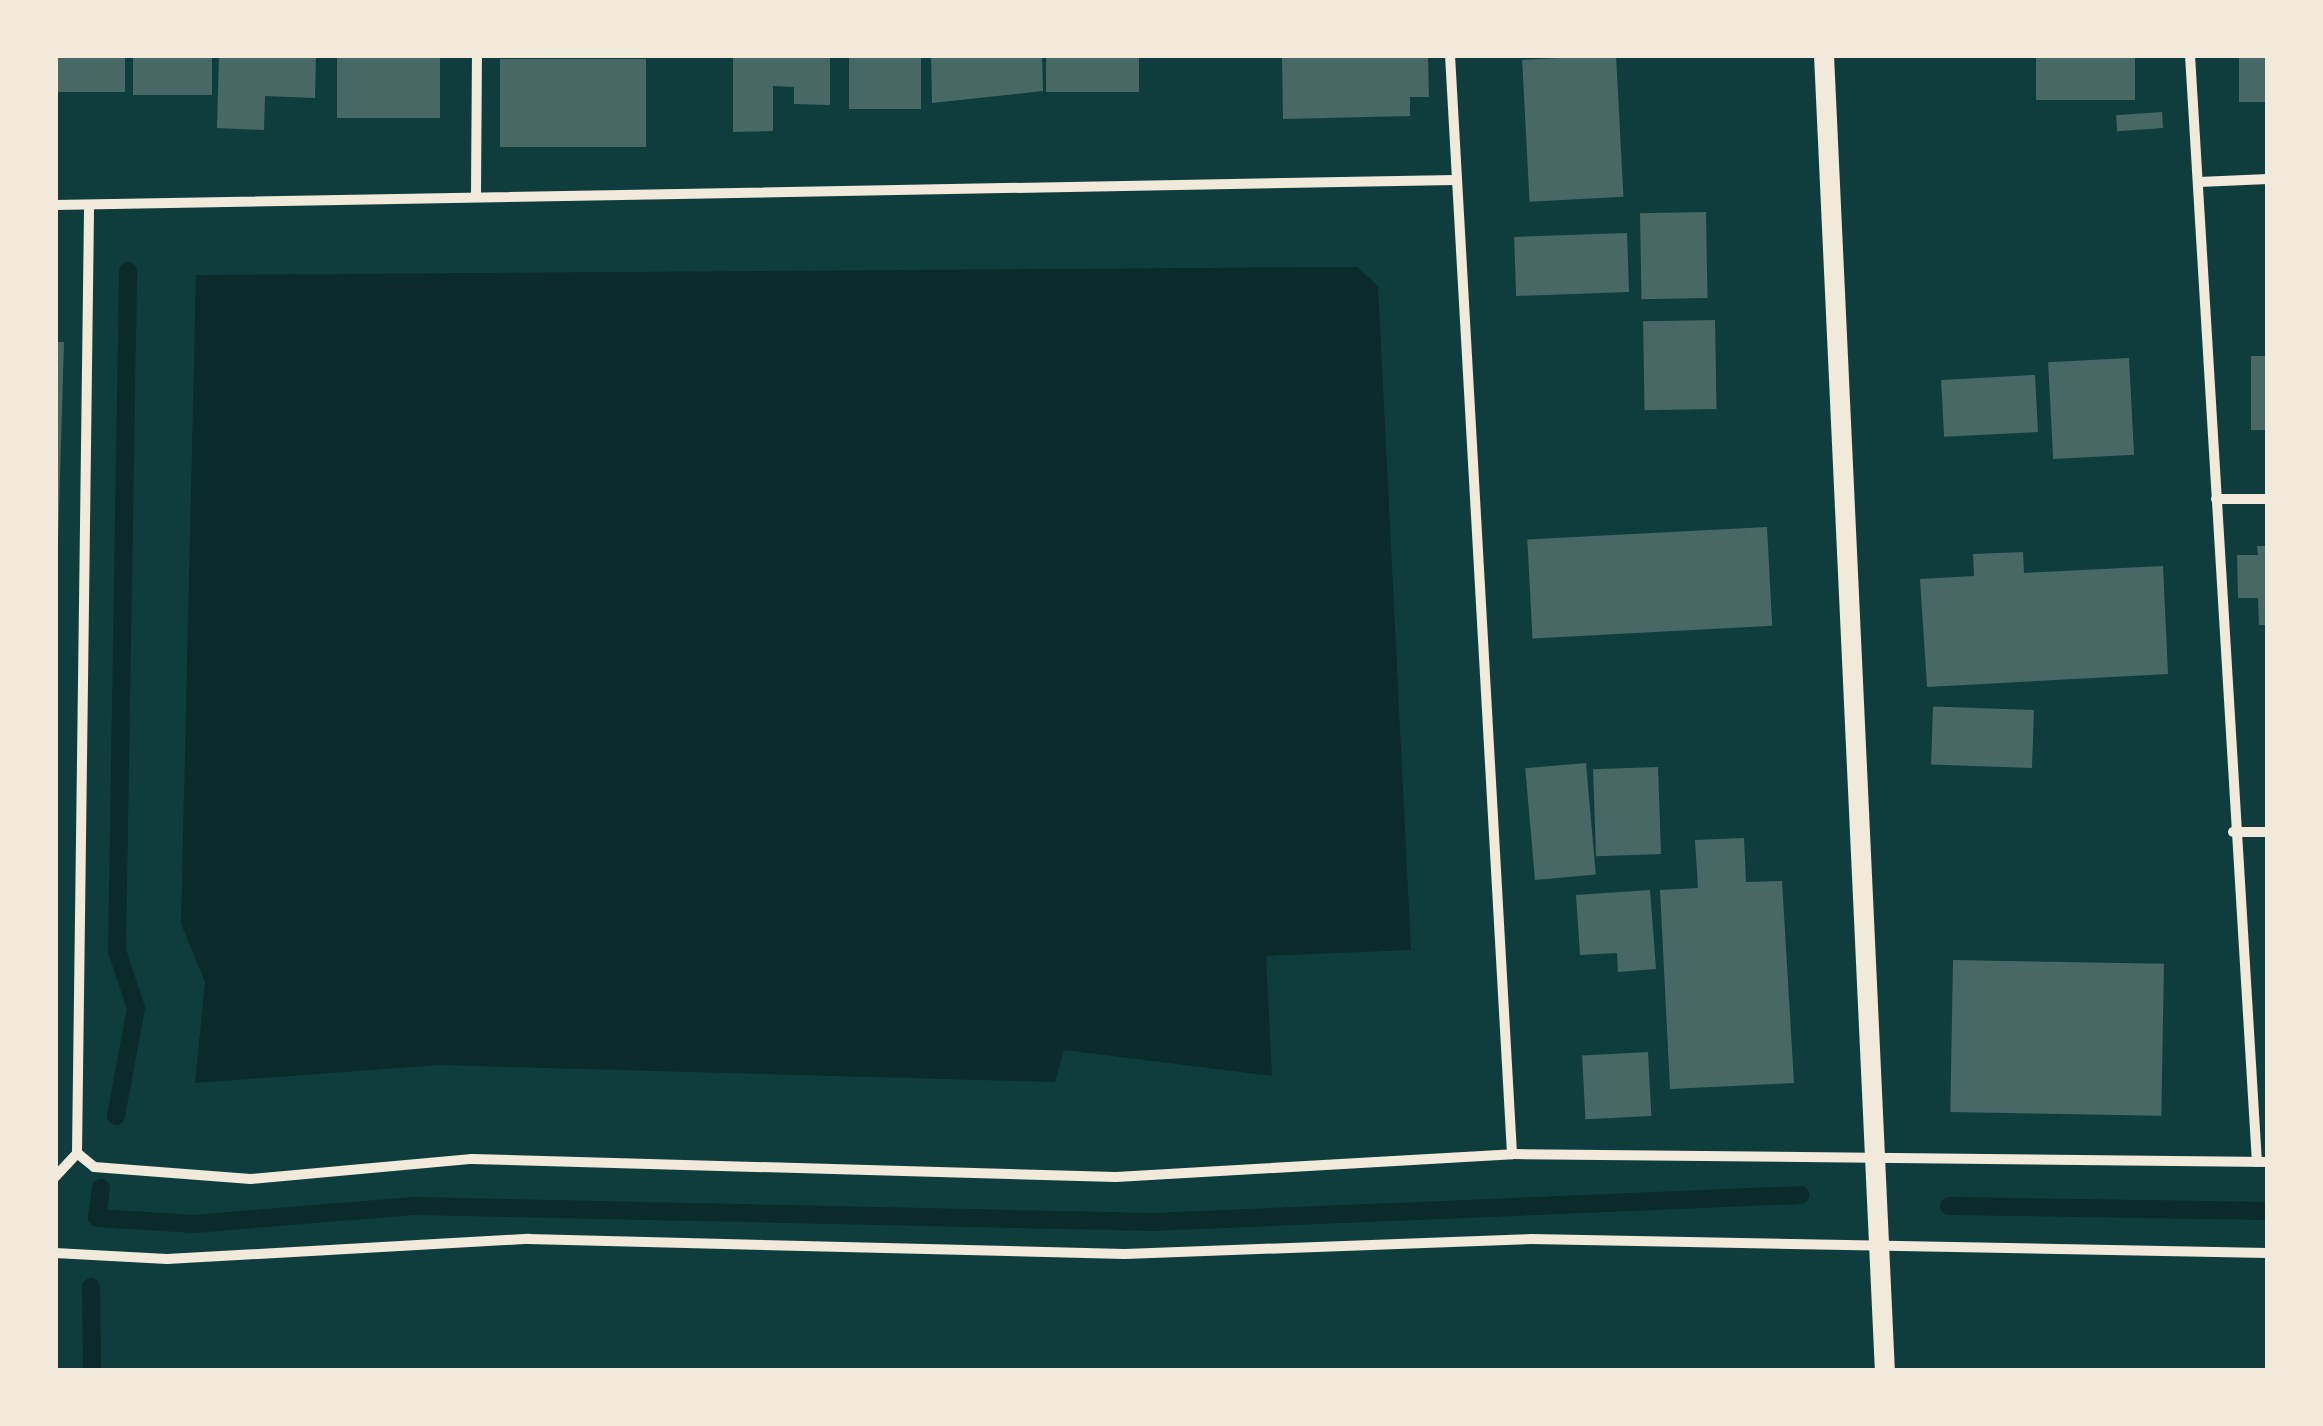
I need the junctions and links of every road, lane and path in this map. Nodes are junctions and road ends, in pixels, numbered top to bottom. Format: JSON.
{"nodes":[{"id":1,"x":477,"y":55,"type":"edge"},
{"id":2,"x":1450,"y":55,"type":"edge"},
{"id":3,"x":1824,"y":55,"type":"edge"},
{"id":4,"x":2190,"y":55,"type":"edge"},
{"id":5,"x":2268,"y":179,"type":"edge"},
{"id":6,"x":1456,"y":180,"type":"junction"},
{"id":7,"x":2199,"y":182,"type":"junction"},
{"id":8,"x":476,"y":193,"type":"junction"},
{"id":9,"x":55,"y":205,"type":"edge"},
{"id":10,"x":89,"y":207,"type":"junction"},
{"id":11,"x":2268,"y":499,"type":"edge"},
{"id":12,"x":2216,"y":500,"type":"junction"},
{"id":13,"x":2233,"y":832,"type":"junction"},
{"id":14,"x":2268,"y":832,"type":"edge"},
{"id":15,"x":77,"y":1152,"type":"junction"},
{"id":16,"x":1512,"y":1154,"type":"junction"},
{"id":17,"x":1879,"y":1161,"type":"junction"},
{"id":18,"x":2263,"y":1162,"type":"edge"},
{"id":19,"x":55,"y":1177,"type":"edge"},
{"id":20,"x":1884,"y":1248,"type":"junction"},
{"id":21,"x":55,"y":1253,"type":"edge"},
{"id":22,"x":2268,"y":1253,"type":"edge"},
{"id":23,"x":1885,"y":1371,"type":"edge"}],
"edges":[{"from":1,"to":8,"type":"street"},
{"from":2,"to":6,"type":"street"},
{"from":3,"to":17,"type":"main road"},
{"from":4,"to":7,"type":"street"},
{"from":5,"to":7,"type":"street"},
{"from":6,"to":8,"type":"street"},
{"from":6,"to":16,"type":"street"},
{"from":7,"to":12,"type":"street"},
{"from":8,"to":10,"type":"street"},
{"from":9,"to":10,"type":"street"},
{"from":10,"to":15,"type":"street"},
{"from":11,"to":12,"type":"street"},
{"from":12,"to":13,"type":"street"},
{"from":13,"to":14,"type":"street"},
{"from":13,"to":18,"type":"street"},
{"from":15,"to":16,"type":"street"},
{"from":15,"to":19,"type":"street"},
{"from":16,"to":17,"type":"street"},
{"from":17,"to":18,"type":"street"},
{"from":17,"to":20,"type":"main road"},
{"from":20,"to":21,"type":"street"},
{"from":20,"to":22,"type":"street"},
{"from":20,"to":23,"type":"main road"}]}
